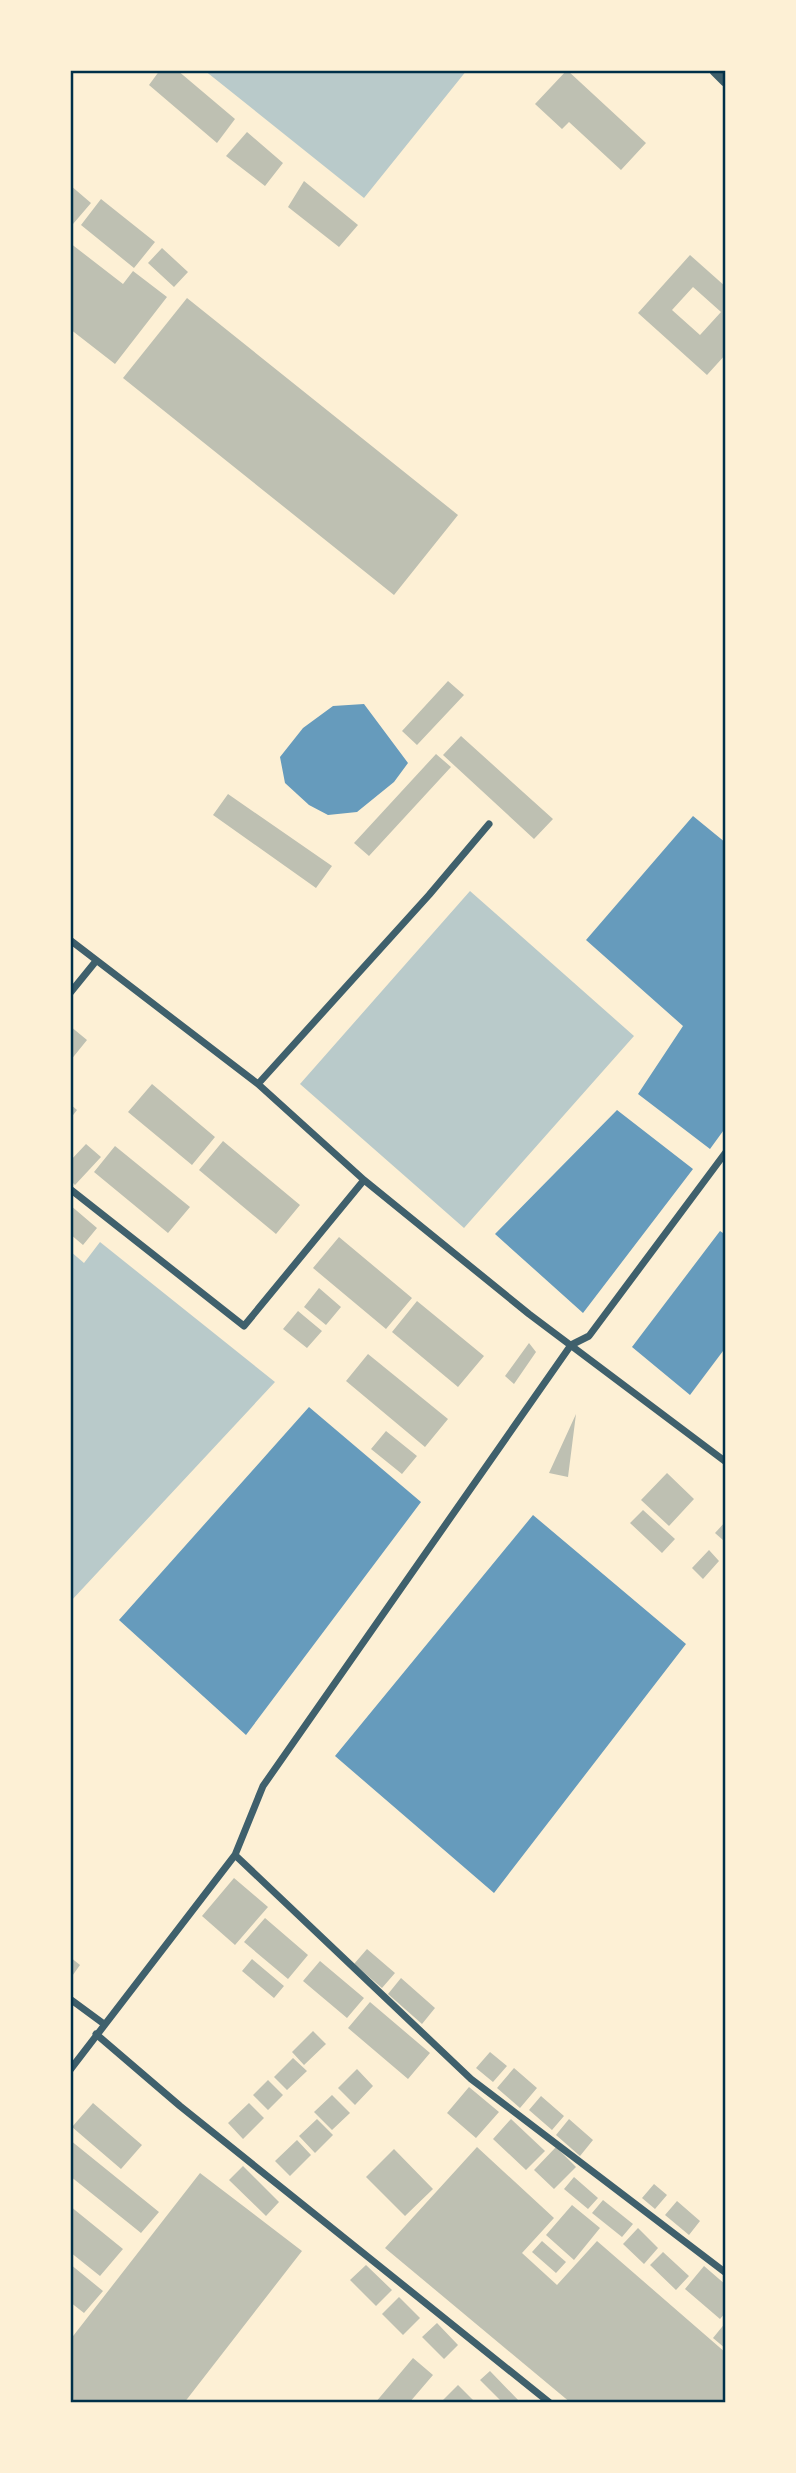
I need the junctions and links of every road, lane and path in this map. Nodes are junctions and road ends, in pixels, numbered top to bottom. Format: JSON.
{"nodes":[{"id":1,"x":715,"y":70,"type":"edge"},
{"id":2,"x":726,"y":81,"type":"edge"},
{"id":3,"x":489,"y":824,"type":"dead end"},
{"id":4,"x":70,"y":940,"type":"edge"},
{"id":5,"x":96,"y":961,"type":"junction"},
{"id":6,"x":70,"y":993,"type":"edge"},
{"id":7,"x":258,"y":1084,"type":"junction"},
{"id":8,"x":726,"y":1152,"type":"edge"},
{"id":9,"x":364,"y":1180,"type":"junction"},
{"id":10,"x":70,"y":1189,"type":"edge"},
{"id":11,"x":571,"y":1345,"type":"junction"},
{"id":12,"x":726,"y":1462,"type":"edge"},
{"id":13,"x":235,"y":1855,"type":"junction"},
{"id":14,"x":70,"y":1999,"type":"edge"},
{"id":15,"x":104,"y":2024,"type":"junction"},
{"id":16,"x":96,"y":2035,"type":"junction"},
{"id":17,"x":70,"y":2070,"type":"edge"},
{"id":18,"x":726,"y":2273,"type":"edge"},
{"id":19,"x":550,"y":2403,"type":"edge"}],
"edges":[{"from":1,"to":2,"type":"street"},
{"from":3,"to":7,"type":"street"},
{"from":4,"to":5,"type":"street"},
{"from":5,"to":6,"type":"street"},
{"from":5,"to":7,"type":"street"},
{"from":7,"to":9,"type":"street"},
{"from":8,"to":11,"type":"street"},
{"from":9,"to":10,"type":"street"},
{"from":9,"to":11,"type":"street"},
{"from":11,"to":12,"type":"street"},
{"from":11,"to":13,"type":"street"},
{"from":13,"to":15,"type":"street"},
{"from":13,"to":18,"type":"street"},
{"from":14,"to":15,"type":"street"},
{"from":15,"to":16,"type":"street"},
{"from":16,"to":17,"type":"street"},
{"from":16,"to":19,"type":"street"}]}
